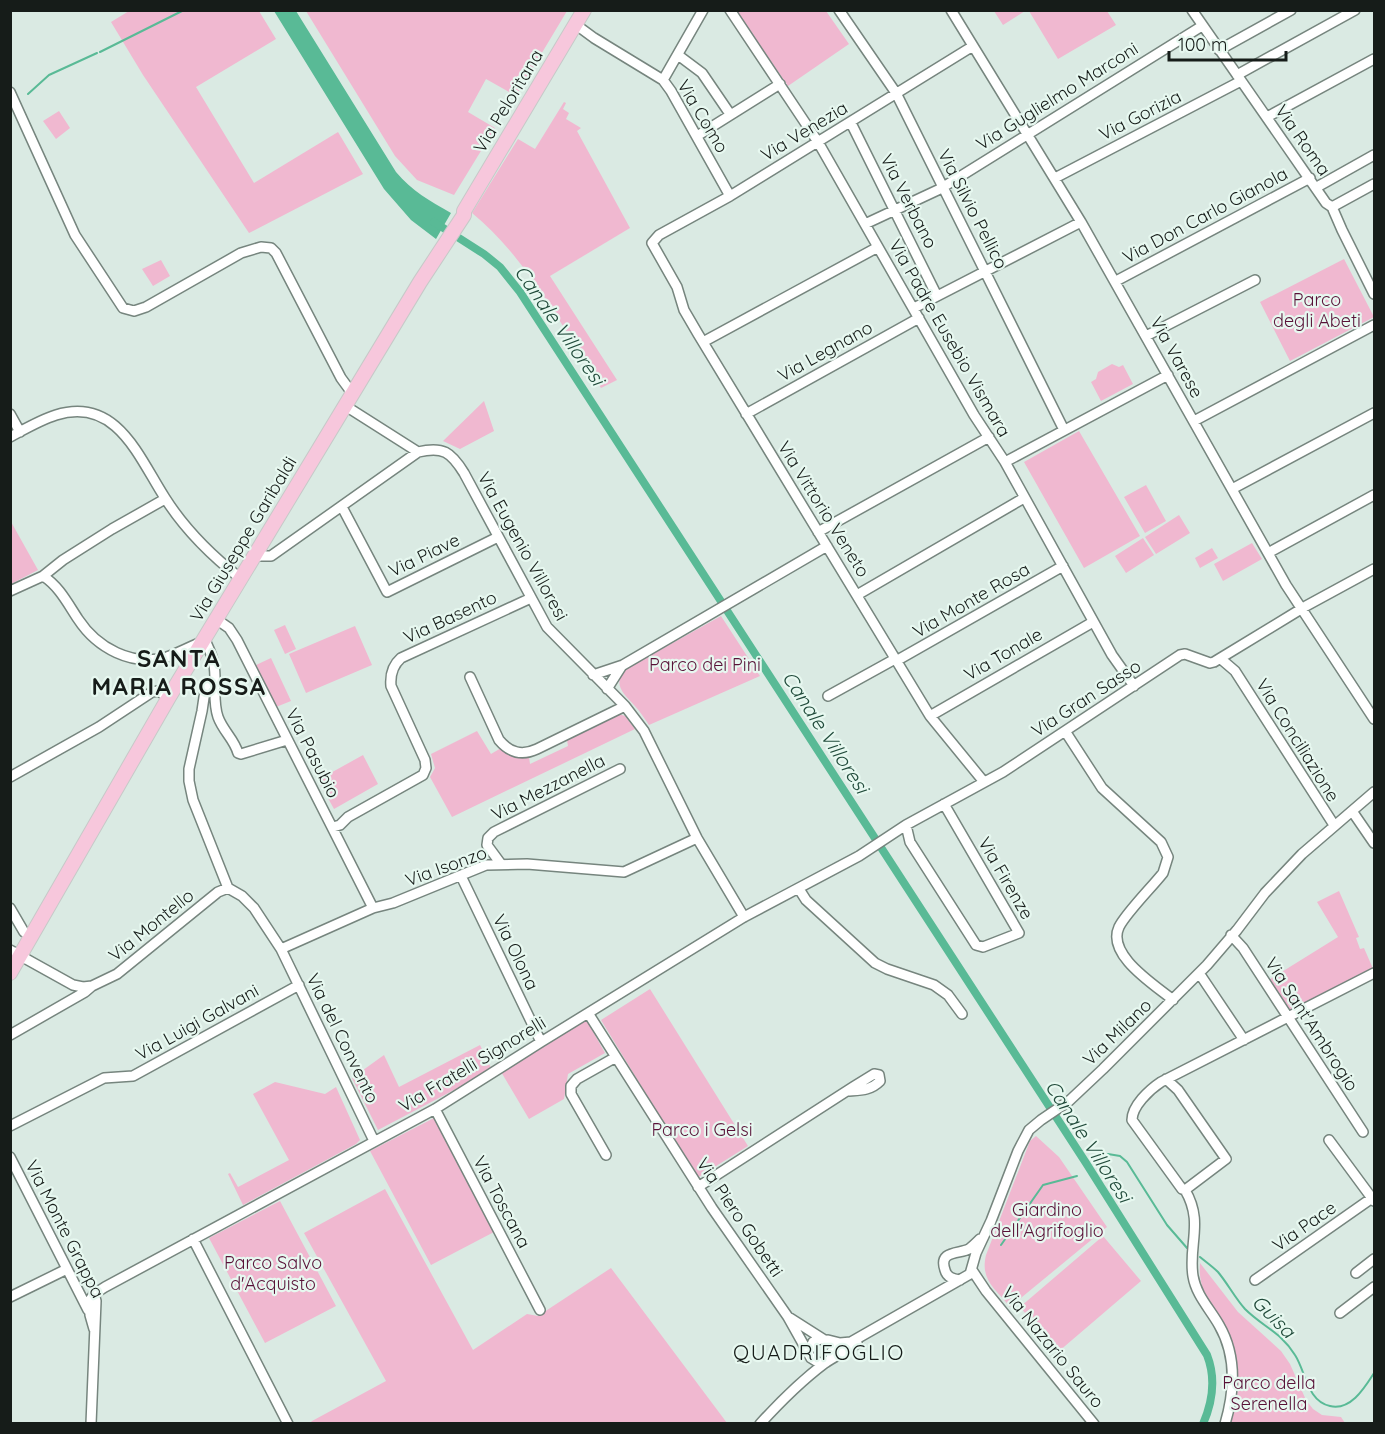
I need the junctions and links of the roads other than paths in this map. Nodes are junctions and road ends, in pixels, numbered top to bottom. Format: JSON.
{"nodes":[{"id":1,"x":584,"y":10,"type":"edge"},
{"id":2,"x":704,"y":10,"type":"edge"},
{"id":3,"x":730,"y":10,"type":"edge"},
{"id":4,"x":838,"y":10,"type":"edge"},
{"id":5,"x":951,"y":10,"type":"edge"},
{"id":6,"x":1192,"y":10,"type":"edge"},
{"id":7,"x":1291,"y":10,"type":"edge"},
{"id":8,"x":1355,"y":10,"type":"edge"},
{"id":9,"x":575,"y":24,"type":"junction"},
{"id":10,"x":1202,"y":26,"type":"junction"},
{"id":11,"x":973,"y":46,"type":"junction"},
{"id":12,"x":1219,"y":50,"type":"junction"},
{"id":13,"x":678,"y":55,"type":"junction"},
{"id":14,"x":1374,"y":58,"type":"edge"},
{"id":15,"x":1239,"y":78,"type":"junction"},
{"id":16,"x":663,"y":80,"type":"junction"},
{"id":17,"x":780,"y":84,"type":"junction"},
{"id":18,"x":10,"y":92,"type":"edge"},
{"id":19,"x":896,"y":93,"type":"junction"},
{"id":20,"x":730,"y":114,"type":"junction"},
{"id":21,"x":1267,"y":117,"type":"junction"},
{"id":22,"x":851,"y":123,"type":"junction"},
{"id":23,"x":1028,"y":132,"type":"junction"},
{"id":24,"x":697,"y":136,"type":"junction"},
{"id":25,"x":818,"y":142,"type":"junction"},
{"id":26,"x":1374,"y":155,"type":"edge"},
{"id":27,"x":1310,"y":177,"type":"junction"},
{"id":28,"x":1055,"y":178,"type":"junction"},
{"id":29,"x":1374,"y":184,"type":"edge"},
{"id":30,"x":943,"y":187,"type":"junction"},
{"id":31,"x":1317,"y":187,"type":"junction"},
{"id":32,"x":730,"y":196,"type":"junction"},
{"id":33,"x":1332,"y":207,"type":"junction"},
{"id":34,"x":896,"y":210,"type":"junction"},
{"id":35,"x":1081,"y":222,"type":"junction"},
{"id":36,"x":865,"y":224,"type":"junction"},
{"id":37,"x":652,"y":243,"type":"joint"},
{"id":38,"x":441,"y":247,"type":"joint"},
{"id":39,"x":878,"y":247,"type":"junction"},
{"id":40,"x":985,"y":272,"type":"junction"},
{"id":41,"x":1255,"y":280,"type":"dead end"},
{"id":42,"x":1116,"y":281,"type":"junction"},
{"id":43,"x":1374,"y":294,"type":"edge"},
{"id":44,"x":937,"y":296,"type":"junction"},
{"id":45,"x":914,"y":308,"type":"junction"},
{"id":46,"x":919,"y":318,"type":"junction"},
{"id":47,"x":1374,"y":325,"type":"edge"},
{"id":48,"x":1146,"y":336,"type":"junction"},
{"id":49,"x":703,"y":342,"type":"junction"},
{"id":50,"x":1168,"y":375,"type":"junction"},
{"id":51,"x":352,"y":393,"type":"junction"},
{"id":52,"x":344,"y":405,"type":"junction"},
{"id":53,"x":1374,"y":413,"type":"edge"},
{"id":54,"x":10,"y":414,"type":"edge"},
{"id":55,"x":746,"y":414,"type":"junction"},
{"id":56,"x":1194,"y":421,"type":"junction"},
{"id":57,"x":1064,"y":430,"type":"junction"},
{"id":58,"x":20,"y":432,"type":"junction"},
{"id":59,"x":10,"y":437,"type":"edge"},
{"id":60,"x":989,"y":437,"type":"junction"},
{"id":61,"x":418,"y":452,"type":"junction"},
{"id":62,"x":1005,"y":462,"type":"junction"},
{"id":63,"x":1232,"y":489,"type":"junction"},
{"id":64,"x":1374,"y":495,"type":"edge"},
{"id":65,"x":1024,"y":498,"type":"junction"},
{"id":66,"x":165,"y":499,"type":"junction"},
{"id":67,"x":342,"y":507,"type":"junction"},
{"id":68,"x":818,"y":532,"type":"junction"},
{"id":69,"x":498,"y":537,"type":"junction"},
{"id":70,"x":827,"y":546,"type":"junction"},
{"id":71,"x":1268,"y":553,"type":"junction"},
{"id":72,"x":254,"y":556,"type":"junction"},
{"id":73,"x":1063,"y":566,"type":"junction"},
{"id":74,"x":1374,"y":569,"type":"edge"},
{"id":75,"x":43,"y":576,"type":"junction"},
{"id":76,"x":240,"y":578,"type":"junction"},
{"id":77,"x":10,"y":591,"type":"edge"},
{"id":78,"x":857,"y":595,"type":"junction"},
{"id":79,"x":531,"y":598,"type":"junction"},
{"id":80,"x":1300,"y":609,"type":"junction"},
{"id":81,"x":216,"y":619,"type":"junction"},
{"id":82,"x":1093,"y":622,"type":"junction"},
{"id":83,"x":204,"y":640,"type":"junction"},
{"id":84,"x":1232,"y":653,"type":"junction"},
{"id":85,"x":1221,"y":659,"type":"junction"},
{"id":86,"x":896,"y":660,"type":"junction"},
{"id":87,"x":623,"y":665,"type":"junction"},
{"id":88,"x":1235,"y":671,"type":"junction"},
{"id":89,"x":593,"y":675,"type":"junction"},
{"id":90,"x":470,"y":677,"type":"dead end"},
{"id":91,"x":206,"y":684,"type":"dead end"},
{"id":92,"x":1134,"y":686,"type":"junction"},
{"id":93,"x":607,"y":689,"type":"junction"},
{"id":94,"x":828,"y":696,"type":"dead end"},
{"id":95,"x":170,"y":697,"type":"junction"},
{"id":96,"x":625,"y":706,"type":"junction"},
{"id":97,"x":930,"y":716,"type":"junction"},
{"id":98,"x":1374,"y":719,"type":"edge"},
{"id":99,"x":1065,"y":731,"type":"junction"},
{"id":100,"x":287,"y":740,"type":"junction"},
{"id":101,"x":620,"y":769,"type":"dead end"},
{"id":102,"x":10,"y":777,"type":"edge"},
{"id":103,"x":984,"y":782,"type":"junction"},
{"id":104,"x":1374,"y":792,"type":"edge"},
{"id":105,"x":944,"y":804,"type":"junction"},
{"id":106,"x":1352,"y":811,"type":"junction"},
{"id":107,"x":331,"y":825,"type":"junction"},
{"id":108,"x":906,"y":825,"type":"junction"},
{"id":109,"x":1334,"y":825,"type":"junction"},
{"id":110,"x":697,"y":838,"type":"junction"},
{"id":111,"x":1374,"y":843,"type":"edge"},
{"id":112,"x":863,"y":853,"type":"joint"},
{"id":113,"x":501,"y":864,"type":"junction"},
{"id":114,"x":461,"y":876,"type":"junction"},
{"id":115,"x":228,"y":888,"type":"junction"},
{"id":116,"x":799,"y":889,"type":"junction"},
{"id":117,"x":10,"y":908,"type":"edge"},
{"id":118,"x":373,"y":908,"type":"junction"},
{"id":119,"x":744,"y":918,"type":"junction"},
{"id":120,"x":24,"y":932,"type":"dead end"},
{"id":121,"x":1231,"y":935,"type":"junction"},
{"id":122,"x":281,"y":949,"type":"junction"},
{"id":123,"x":15,"y":953,"type":"edge"},
{"id":124,"x":10,"y":973,"type":"edge"},
{"id":125,"x":1199,"y":973,"type":"junction"},
{"id":126,"x":1374,"y":973,"type":"edge"},
{"id":127,"x":92,"y":986,"type":"junction"},
{"id":128,"x":299,"y":986,"type":"junction"},
{"id":129,"x":1173,"y":1000,"type":"junction"},
{"id":130,"x":588,"y":1013,"type":"junction"},
{"id":131,"x":962,"y":1014,"type":"dead end"},
{"id":132,"x":1289,"y":1017,"type":"junction"},
{"id":133,"x":10,"y":1035,"type":"edge"},
{"id":134,"x":1244,"y":1040,"type":"junction"},
{"id":135,"x":541,"y":1042,"type":"junction"},
{"id":136,"x":616,"y":1057,"type":"junction"},
{"id":137,"x":1171,"y":1077,"type":"junction"},
{"id":138,"x":847,"y":1091,"type":"dead end"},
{"id":139,"x":435,"y":1109,"type":"junction"},
{"id":140,"x":10,"y":1126,"type":"edge"},
{"id":141,"x":1363,"y":1132,"type":"dead end"},
{"id":142,"x":1329,"y":1140,"type":"dead end"},
{"id":143,"x":374,"y":1141,"type":"junction"},
{"id":144,"x":606,"y":1155,"type":"dead end"},
{"id":145,"x":10,"y":1157,"type":"edge"},
{"id":146,"x":698,"y":1187,"type":"junction"},
{"id":147,"x":1185,"y":1190,"type":"junction"},
{"id":148,"x":1373,"y":1199,"type":"edge"},
{"id":149,"x":985,"y":1232,"type":"junction"},
{"id":150,"x":193,"y":1239,"type":"junction"},
{"id":151,"x":961,"y":1251,"type":"junction"},
{"id":152,"x":1374,"y":1259,"type":"edge"},
{"id":153,"x":67,"y":1269,"type":"junction"},
{"id":154,"x":945,"y":1271,"type":"junction"},
{"id":155,"x":968,"y":1272,"type":"junction"},
{"id":156,"x":1356,"y":1273,"type":"dead end"},
{"id":157,"x":1255,"y":1280,"type":"dead end"},
{"id":158,"x":1374,"y":1287,"type":"edge"},
{"id":159,"x":94,"y":1294,"type":"junction"},
{"id":160,"x":10,"y":1297,"type":"edge"},
{"id":161,"x":922,"y":1301,"type":"junction"},
{"id":162,"x":540,"y":1310,"type":"dead end"},
{"id":163,"x":1340,"y":1313,"type":"dead end"},
{"id":164,"x":90,"y":1315,"type":"junction"},
{"id":165,"x":788,"y":1317,"type":"junction"},
{"id":166,"x":94,"y":1329,"type":"junction"},
{"id":167,"x":875,"y":1329,"type":"junction"},
{"id":168,"x":826,"y":1340,"type":"junction"},
{"id":169,"x":809,"y":1351,"type":"junction"},
{"id":170,"x":829,"y":1360,"type":"junction"},
{"id":171,"x":816,"y":1362,"type":"junction"},
{"id":172,"x":810,"y":1375,"type":"junction"},
{"id":173,"x":91,"y":1424,"type":"edge"},
{"id":174,"x":288,"y":1424,"type":"edge"},
{"id":175,"x":760,"y":1424,"type":"edge"},
{"id":176,"x":1094,"y":1424,"type":"edge"},
{"id":177,"x":1225,"y":1424,"type":"edge"}],
"edges":[{"from":1,"to":9,"type":"main road","name":"Via Peloritana"},
{"from":2,"to":13,"type":"street"},
{"from":3,"to":17,"type":"street","name":"Via Padre Eusebio Vismara"},
{"from":4,"to":19,"type":"street","name":"Via Silvio Pellico"},
{"from":5,"to":11,"type":"street","name":"Via Varese"},
{"from":6,"to":10,"type":"street","name":"Via Roma"},
{"from":7,"to":12,"type":"street"},
{"from":8,"to":15,"type":"street","name":"Via Gorizia"},
{"from":9,"to":16,"type":"street","name":"Via Como"},
{"from":9,"to":38,"type":"main road","name":"Via Peloritana"},
{"from":10,"to":12,"type":"street","name":"Via Roma"},
{"from":10,"to":23,"type":"street","name":"Via Guglielmo Marconi"},
{"from":11,"to":19,"type":"street","name":"Via Venezia"},
{"from":11,"to":23,"type":"street","name":"Via Varese"},
{"from":12,"to":15,"type":"street","name":"Via Roma"},
{"from":13,"to":16,"type":"street"},
{"from":13,"to":20,"type":"street"},
{"from":14,"to":21,"type":"street"},
{"from":15,"to":21,"type":"street","name":"Via Roma"},
{"from":15,"to":28,"type":"street","name":"Via Gorizia"},
{"from":16,"to":24,"type":"street","name":"Via Como"},
{"from":17,"to":20,"type":"street"},
{"from":17,"to":25,"type":"street","name":"Via Padre Eusebio Vismara"},
{"from":18,"to":51,"type":"street"},
{"from":19,"to":22,"type":"street","name":"Via Venezia"},
{"from":19,"to":30,"type":"street","name":"Via Silvio Pellico"},
{"from":20,"to":24,"type":"street"},
{"from":21,"to":27,"type":"street","name":"Via Roma"},
{"from":22,"to":25,"type":"street","name":"Via Venezia"},
{"from":22,"to":34,"type":"street","name":"Via Verbano"},
{"from":23,"to":28,"type":"street","name":"Via Varese"},
{"from":23,"to":30,"type":"street","name":"Via Guglielmo Marconi"},
{"from":24,"to":32,"type":"street","name":"Via Como"},
{"from":25,"to":32,"type":"street","name":"Via Venezia"},
{"from":25,"to":36,"type":"street","name":"Via Padre Eusebio Vismara"},
{"from":26,"to":31,"type":"street"},
{"from":27,"to":31,"type":"street","name":"Via Roma"},
{"from":27,"to":42,"type":"street","name":"Via Don Carlo Gianola"},
{"from":28,"to":35,"type":"street","name":"Via Varese"},
{"from":29,"to":33,"type":"street"},
{"from":30,"to":34,"type":"street","name":"Via Guglielmo Marconi"},
{"from":30,"to":40,"type":"street","name":"Via Silvio Pellico"},
{"from":31,"to":33,"type":"street","name":"Via Roma"},
{"from":32,"to":37,"type":"street","name":"Via Venezia"},
{"from":33,"to":43,"type":"street","name":"Via Roma"},
{"from":34,"to":36,"type":"street","name":"Via Guglielmo Marconi"},
{"from":34,"to":44,"type":"street","name":"Via Verbano"},
{"from":35,"to":40,"type":"street"},
{"from":35,"to":42,"type":"street","name":"Via Varese"},
{"from":36,"to":39,"type":"street","name":"Via Padre Eusebio Vismara"},
{"from":37,"to":49,"type":"street","name":"Via Vittorio Veneto"},
{"from":38,"to":51,"type":"main road","name":"Via Giuseppe Garibaldi"},
{"from":39,"to":45,"type":"street","name":"Via Padre Eusebio Vismara"},
{"from":39,"to":49,"type":"street"},
{"from":40,"to":44,"type":"street"},
{"from":40,"to":57,"type":"street","name":"Via Silvio Pellico"},
{"from":41,"to":48,"type":"street"},
{"from":42,"to":48,"type":"street","name":"Via Varese"},
{"from":44,"to":45,"type":"street"},
{"from":45,"to":46,"type":"street","name":"Via Padre Eusebio Vismara"},
{"from":46,"to":55,"type":"street","name":"Via Legnano"},
{"from":46,"to":60,"type":"street","name":"Via Padre Eusebio Vismara"},
{"from":47,"to":56,"type":"street"},
{"from":48,"to":50,"type":"street","name":"Via Varese"},
{"from":49,"to":55,"type":"street","name":"Via Vittorio Veneto"},
{"from":50,"to":56,"type":"street","name":"Via Varese"},
{"from":50,"to":57,"type":"street"},
{"from":51,"to":52,"type":"main road","name":"Via Giuseppe Garibaldi"},
{"from":52,"to":61,"type":"street","name":"Via Eugenio Villoresi"},
{"from":52,"to":72,"type":"main road","name":"Via Giuseppe Garibaldi"},
{"from":53,"to":63,"type":"street"},
{"from":54,"to":58,"type":"street"},
{"from":55,"to":68,"type":"street","name":"Via Vittorio Veneto"},
{"from":56,"to":63,"type":"street","name":"Via Varese"},
{"from":57,"to":62,"type":"street"},
{"from":58,"to":59,"type":"street"},
{"from":58,"to":66,"type":"street"},
{"from":60,"to":62,"type":"street","name":"Via Padre Eusebio Vismara"},
{"from":60,"to":68,"type":"street"},
{"from":61,"to":67,"type":"street"},
{"from":61,"to":69,"type":"street","name":"Via Eugenio Villoresi"},
{"from":62,"to":65,"type":"street","name":"Via Padre Eusebio Vismara"},
{"from":63,"to":71,"type":"street","name":"Via Varese"},
{"from":64,"to":71,"type":"street"},
{"from":65,"to":73,"type":"street","name":"Via Padre Eusebio Vismara"},
{"from":65,"to":78,"type":"street"},
{"from":66,"to":75,"type":"street"},
{"from":66,"to":76,"type":"street"},
{"from":67,"to":69,"type":"street","name":"Via Piave"},
{"from":67,"to":72,"type":"street"},
{"from":68,"to":70,"type":"street","name":"Via Vittorio Veneto"},
{"from":69,"to":79,"type":"street","name":"Via Eugenio Villoresi"},
{"from":70,"to":78,"type":"street","name":"Via Vittorio Veneto"},
{"from":70,"to":87,"type":"street"},
{"from":71,"to":80,"type":"street","name":"Via Varese"},
{"from":72,"to":76,"type":"main road","name":"Via Giuseppe Garibaldi"},
{"from":73,"to":82,"type":"street","name":"Via Padre Eusebio Vismara"},
{"from":73,"to":86,"type":"street","name":"Via Monte Rosa"},
{"from":74,"to":80,"type":"street"},
{"from":75,"to":77,"type":"street"},
{"from":75,"to":83,"type":"street"},
{"from":76,"to":81,"type":"main road","name":"Via Giuseppe Garibaldi"},
{"from":78,"to":86,"type":"street","name":"Via Vittorio Veneto"},
{"from":79,"to":89,"type":"street","name":"Via Eugenio Villoresi"},
{"from":79,"to":107,"type":"street","name":"Via Basento"},
{"from":80,"to":84,"type":"street"},
{"from":80,"to":98,"type":"street","name":"Via Varese"},
{"from":81,"to":83,"type":"main road","name":"Via Giuseppe Garibaldi"},
{"from":81,"to":100,"type":"street","name":"Via Pasubio"},
{"from":82,"to":92,"type":"street","name":"Via Padre Eusebio Vismara"},
{"from":82,"to":97,"type":"street","name":"Via Tonale"},
{"from":83,"to":95,"type":"main road","name":"Via Giuseppe Garibaldi"},
{"from":83,"to":100,"type":"street"},
{"from":84,"to":85,"type":"street"},
{"from":84,"to":88,"type":"street","name":"Via Conciliazione"},
{"from":85,"to":88,"type":"street","name":"Via Conciliazione"},
{"from":85,"to":92,"type":"street","name":"Via Gran Sasso"},
{"from":86,"to":94,"type":"street","name":"Via Monte Rosa"},
{"from":86,"to":97,"type":"street","name":"Via Vittorio Veneto"},
{"from":87,"to":89,"type":"street"},
{"from":87,"to":93,"type":"street"},
{"from":88,"to":109,"type":"street","name":"Via Conciliazione"},
{"from":89,"to":93,"type":"street","name":"Via Eugenio Villoresi"},
{"from":90,"to":96,"type":"street"},
{"from":91,"to":115,"type":"street"},
{"from":92,"to":99,"type":"street","name":"Via Gran Sasso"},
{"from":93,"to":96,"type":"street","name":"Via Eugenio Villoresi"},
{"from":95,"to":102,"type":"street"},
{"from":95,"to":123,"type":"main road","name":"Via Giuseppe Garibaldi"},
{"from":96,"to":110,"type":"street","name":"Via Eugenio Villoresi"},
{"from":97,"to":103,"type":"street","name":"Via Vittorio Veneto"},
{"from":99,"to":103,"type":"street","name":"Via Gran Sasso"},
{"from":99,"to":129,"type":"street"},
{"from":100,"to":107,"type":"street","name":"Via Pasubio"},
{"from":101,"to":113,"type":"street","name":"Via Mezzanella"},
{"from":103,"to":105,"type":"street","name":"Via Gran Sasso"},
{"from":104,"to":106,"type":"street","name":"Via Milano"},
{"from":105,"to":108,"type":"street","name":"Via Gran Sasso"},
{"from":105,"to":108,"type":"street","name":"Via Firenze"},
{"from":106,"to":109,"type":"street","name":"Via Milano"},
{"from":106,"to":111,"type":"street"},
{"from":107,"to":118,"type":"street","name":"Via Pasubio"},
{"from":108,"to":112,"type":"street","name":"Via Gran Sasso"},
{"from":109,"to":121,"type":"street","name":"Via Milano"},
{"from":110,"to":113,"type":"street","name":"Via Isonzo"},
{"from":110,"to":119,"type":"street","name":"Via Eugenio Villoresi"},
{"from":112,"to":116,"type":"street","name":"Via Fratelli Signorelli"},
{"from":113,"to":114,"type":"street","name":"Via Isonzo"},
{"from":114,"to":118,"type":"street","name":"Via Isonzo"},
{"from":114,"to":135,"type":"street","name":"Via Olona"},
{"from":115,"to":122,"type":"street","name":"Via del Convento"},
{"from":115,"to":127,"type":"street","name":"Via Montello"},
{"from":116,"to":119,"type":"street","name":"Via Fratelli Signorelli"},
{"from":116,"to":131,"type":"street"},
{"from":117,"to":120,"type":"street"},
{"from":118,"to":122,"type":"street","name":"Via Isonzo"},
{"from":119,"to":130,"type":"street","name":"Via Fratelli Signorelli"},
{"from":121,"to":125,"type":"street","name":"Via Milano"},
{"from":121,"to":132,"type":"street","name":"Via Sant'Ambrogio"},
{"from":122,"to":128,"type":"street","name":"Via del Convento"},
{"from":123,"to":124,"type":"main road","name":"Via Giuseppe Garibaldi"},
{"from":123,"to":127,"type":"street"},
{"from":125,"to":129,"type":"street","name":"Via Milano"},
{"from":125,"to":134,"type":"street"},
{"from":126,"to":132,"type":"street"},
{"from":127,"to":133,"type":"street","name":"Via Montello"},
{"from":128,"to":140,"type":"street","name":"Via Luigi Galvani"},
{"from":128,"to":143,"type":"street","name":"Via del Convento"},
{"from":129,"to":149,"type":"street","name":"Via Milano"},
{"from":130,"to":135,"type":"street","name":"Via Fratelli Signorelli"},
{"from":130,"to":136,"type":"street","name":"Via Piero Gobetti"},
{"from":132,"to":134,"type":"street"},
{"from":132,"to":141,"type":"street","name":"Via Sant'Ambrogio"},
{"from":134,"to":137,"type":"street"},
{"from":135,"to":139,"type":"street","name":"Via Fratelli Signorelli"},
{"from":136,"to":144,"type":"street"},
{"from":136,"to":146,"type":"street","name":"Via Piero Gobetti"},
{"from":137,"to":147,"type":"street"},
{"from":137,"to":147,"type":"street"},
{"from":138,"to":146,"type":"street"},
{"from":139,"to":143,"type":"street","name":"Via Fratelli Signorelli"},
{"from":139,"to":162,"type":"street","name":"Via Toscana"},
{"from":142,"to":148,"type":"street"},
{"from":143,"to":150,"type":"street","name":"Via Fratelli Signorelli"},
{"from":145,"to":153,"type":"street","name":"Via Monte Grappa"},
{"from":146,"to":165,"type":"street","name":"Via Piero Gobetti"},
{"from":147,"to":177,"type":"street"},
{"from":148,"to":157,"type":"street","name":"Via Pace"},
{"from":149,"to":151,"type":"street","name":"Via Milano"},
{"from":149,"to":155,"type":"street","name":"Via Milano"},
{"from":150,"to":159,"type":"street","name":"Via Fratelli Signorelli"},
{"from":150,"to":174,"type":"street"},
{"from":151,"to":154,"type":"street"},
{"from":151,"to":155,"type":"street"},
{"from":152,"to":156,"type":"street"},
{"from":153,"to":160,"type":"street"},
{"from":153,"to":164,"type":"street","name":"Via Monte Grappa"},
{"from":154,"to":155,"type":"street"},
{"from":154,"to":161,"type":"street"},
{"from":155,"to":161,"type":"street"},
{"from":155,"to":176,"type":"street","name":"Via Nazario Sauro"},
{"from":158,"to":163,"type":"street"},
{"from":159,"to":164,"type":"street"},
{"from":159,"to":166,"type":"street"},
{"from":161,"to":167,"type":"street"},
{"from":164,"to":166,"type":"street"},
{"from":165,"to":168,"type":"street","name":"Via Piero Gobetti"},
{"from":165,"to":169,"type":"street","name":"Via Piero Gobetti"},
{"from":166,"to":173,"type":"street"},
{"from":167,"to":168,"type":"street"},
{"from":167,"to":170,"type":"street"},
{"from":168,"to":169,"type":"street"},
{"from":168,"to":170,"type":"street"},
{"from":169,"to":171,"type":"street"},
{"from":170,"to":171,"type":"street"},
{"from":170,"to":172,"type":"street"},
{"from":171,"to":172,"type":"street"},
{"from":172,"to":175,"type":"street"}]}
